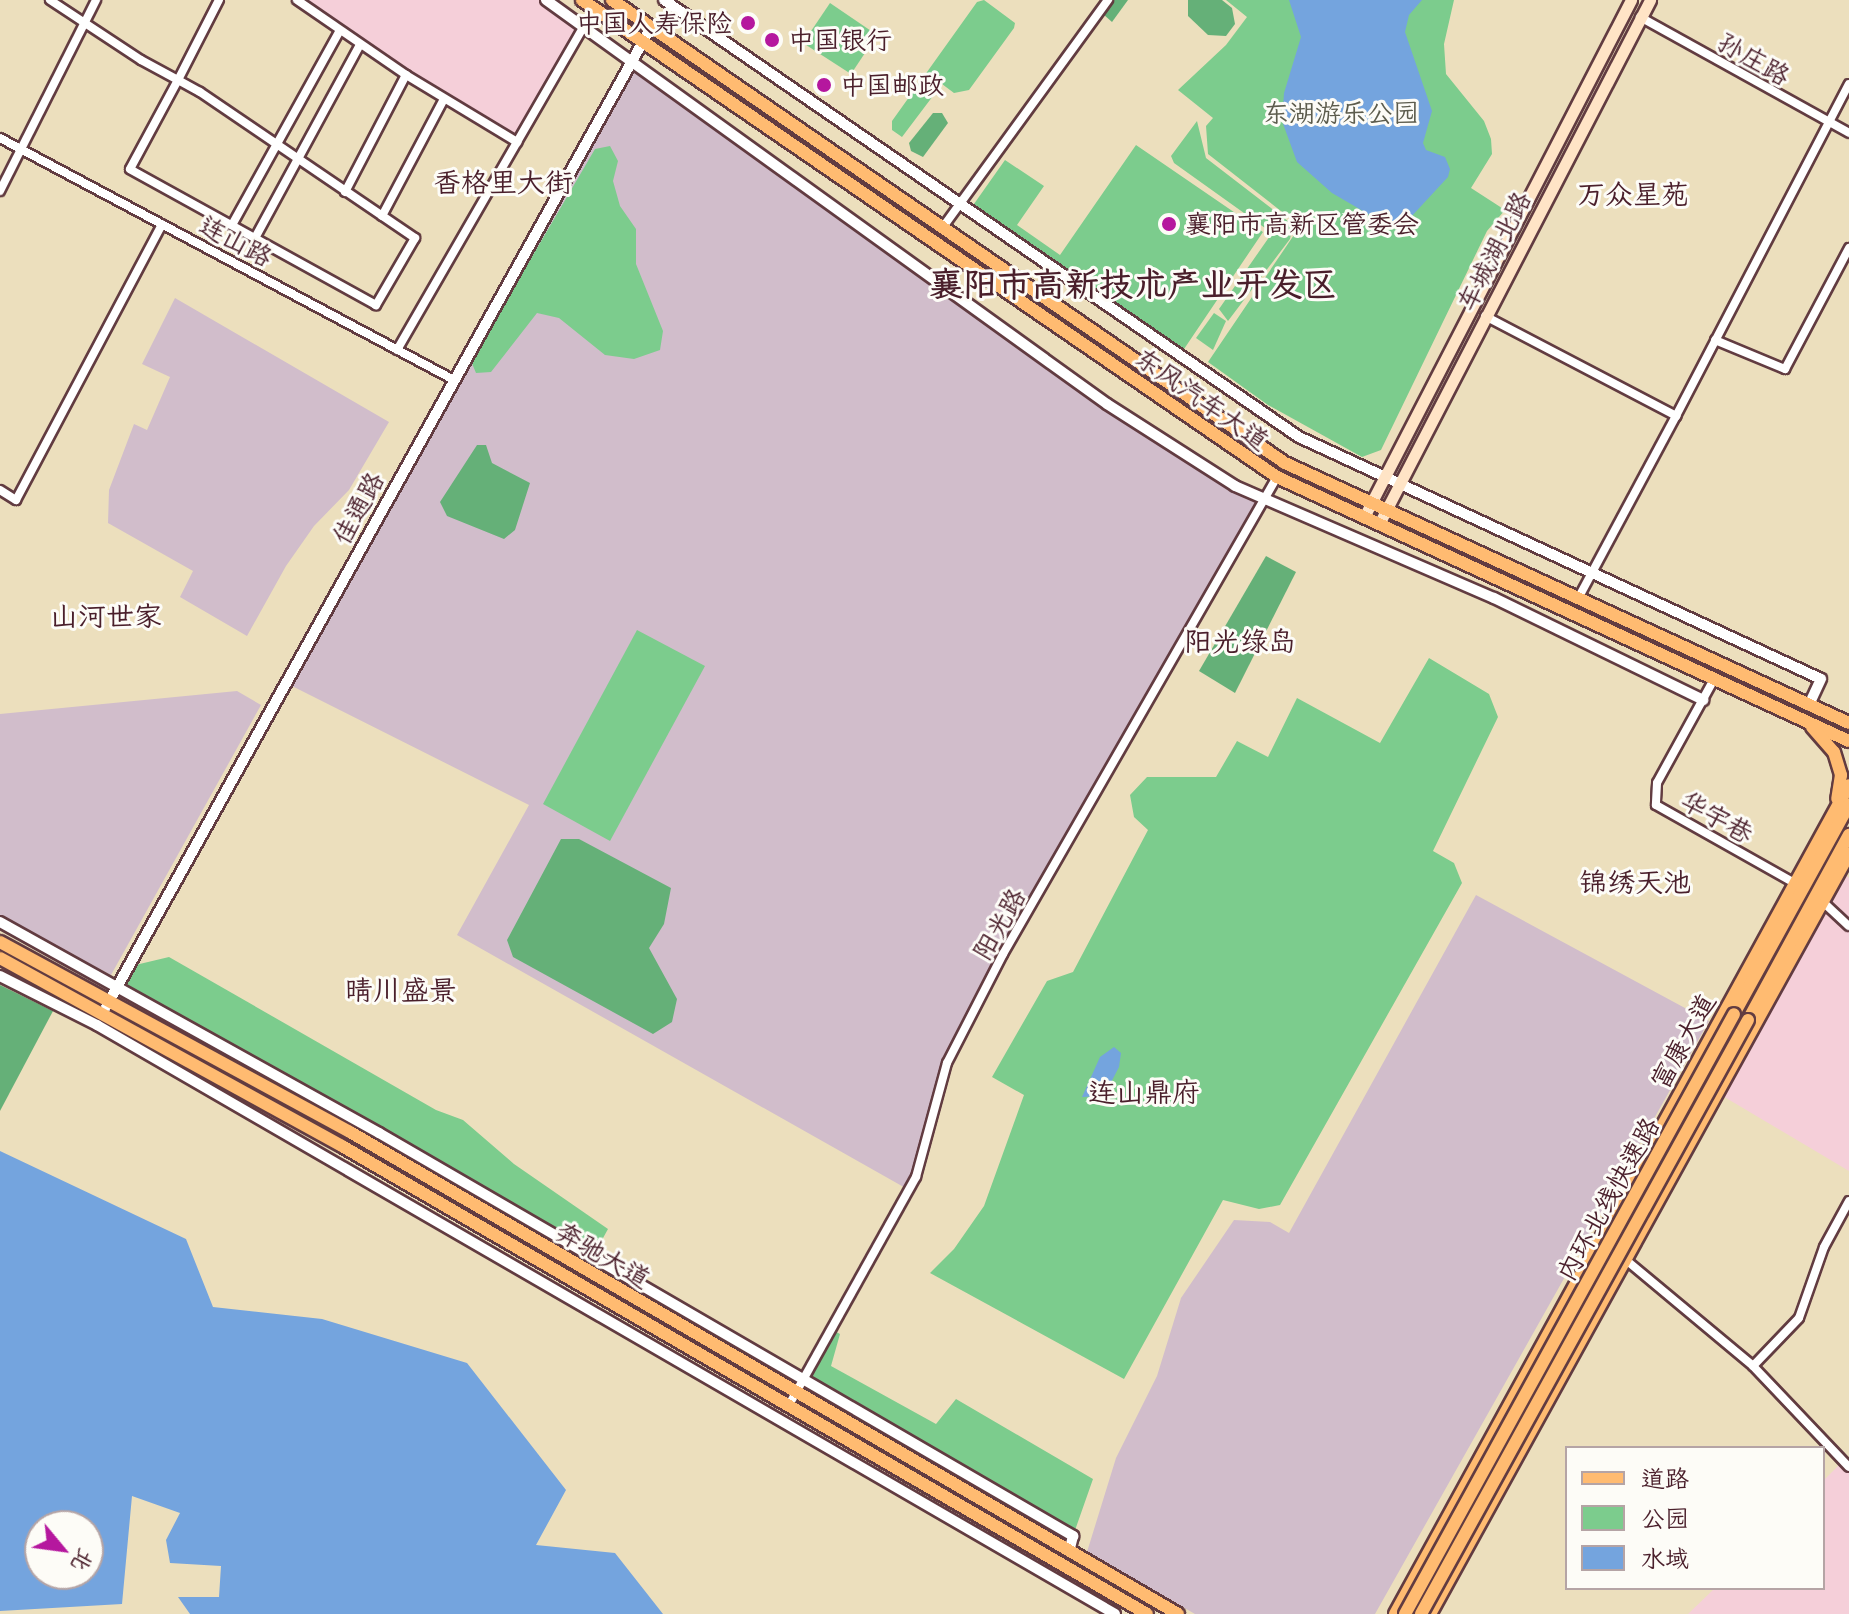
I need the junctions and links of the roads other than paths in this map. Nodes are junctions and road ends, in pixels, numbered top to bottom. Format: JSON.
{"nodes":[{"id":1,"x":50,"y":0,"type":"edge"},
{"id":2,"x":96,"y":0,"type":"edge"},
{"id":3,"x":219,"y":0,"type":"edge"},
{"id":4,"x":297,"y":0,"type":"edge"},
{"id":5,"x":546,"y":0,"type":"edge"},
{"id":6,"x":582,"y":0,"type":"edge"},
{"id":7,"x":612,"y":0,"type":"edge"},
{"id":8,"x":664,"y":0,"type":"edge"},
{"id":9,"x":1108,"y":0,"type":"edge"},
{"id":10,"x":1631,"y":0,"type":"edge"},
{"id":11,"x":1650,"y":0,"type":"edge"},
{"id":12,"x":1640,"y":17,"type":"junction"},
{"id":13,"x":84,"y":23,"type":"junction"},
{"id":14,"x":584,"y":26,"type":"junction"},
{"id":15,"x":651,"y":27,"type":"junction"},
{"id":16,"x":339,"y":32,"type":"junction"},
{"id":17,"x":642,"y":41,"type":"junction"},
{"id":18,"x":360,"y":45,"type":"junction"},
{"id":19,"x":632,"y":59,"type":"junction"},
{"id":20,"x":406,"y":75,"type":"junction"},
{"id":21,"x":178,"y":80,"type":"junction"},
{"id":22,"x":1849,"y":84,"type":"edge"},
{"id":23,"x":444,"y":99,"type":"junction"},
{"id":24,"x":1828,"y":122,"type":"junction"},
{"id":25,"x":1849,"y":133,"type":"edge"},
{"id":26,"x":0,"y":138,"type":"edge"},
{"id":27,"x":517,"y":142,"type":"junction"},
{"id":28,"x":277,"y":145,"type":"junction"},
{"id":29,"x":23,"y":150,"type":"junction"},
{"id":30,"x":298,"y":160,"type":"junction"},
{"id":31,"x":0,"y":191,"type":"edge"},
{"id":32,"x":345,"y":192,"type":"junction"},
{"id":33,"x":960,"y":204,"type":"junction"},
{"id":34,"x":382,"y":216,"type":"junction"},
{"id":35,"x":162,"y":224,"type":"junction"},
{"id":36,"x":232,"y":225,"type":"junction"},
{"id":37,"x":943,"y":227,"type":"junction"},
{"id":38,"x":255,"y":238,"type":"junction"},
{"id":39,"x":1849,"y":248,"type":"edge"},
{"id":40,"x":1485,"y":316,"type":"junction"},
{"id":41,"x":1715,"y":340,"type":"junction"},
{"id":42,"x":397,"y":350,"type":"junction"},
{"id":43,"x":454,"y":380,"type":"junction"},
{"id":44,"x":1676,"y":416,"type":"junction"},
{"id":45,"x":1277,"y":477,"type":"junction"},
{"id":46,"x":1383,"y":477,"type":"junction"},
{"id":47,"x":1399,"y":485,"type":"junction"},
{"id":48,"x":0,"y":490,"type":"edge"},
{"id":49,"x":1265,"y":498,"type":"junction"},
{"id":50,"x":1370,"y":502,"type":"junction"},
{"id":51,"x":1387,"y":510,"type":"junction"},
{"id":52,"x":1364,"y":517,"type":"junction"},
{"id":53,"x":1379,"y":524,"type":"junction"},
{"id":54,"x":1591,"y":574,"type":"junction"},
{"id":55,"x":1579,"y":597,"type":"junction"},
{"id":56,"x":1713,"y":681,"type":"junction"},
{"id":57,"x":1703,"y":700,"type":"junction"},
{"id":58,"x":1814,"y":707,"type":"junction"},
{"id":59,"x":1849,"y":712,"type":"edge"},
{"id":60,"x":1807,"y":721,"type":"junction"},
{"id":61,"x":1849,"y":723,"type":"edge"},
{"id":62,"x":1849,"y":741,"type":"edge"},
{"id":63,"x":1849,"y":785,"type":"edge"},
{"id":64,"x":1849,"y":805,"type":"edge"},
{"id":65,"x":1834,"y":812,"type":"junction"},
{"id":66,"x":1849,"y":835,"type":"edge"},
{"id":67,"x":1849,"y":854,"type":"edge"},
{"id":68,"x":1796,"y":884,"type":"junction"},
{"id":69,"x":1823,"y":902,"type":"junction"},
{"id":70,"x":0,"y":922,"type":"edge"},
{"id":71,"x":1849,"y":926,"type":"edge"},
{"id":72,"x":0,"y":942,"type":"edge"},
{"id":73,"x":0,"y":958,"type":"edge"},
{"id":74,"x":0,"y":976,"type":"edge"},
{"id":75,"x":114,"y":992,"type":"junction"},
{"id":76,"x":104,"y":1011,"type":"junction"},
{"id":77,"x":1849,"y":1201,"type":"edge"},
{"id":78,"x":1597,"y":1244,"type":"junction"},
{"id":79,"x":1626,"y":1260,"type":"junction"},
{"id":80,"x":1753,"y":1366,"type":"junction"},
{"id":81,"x":799,"y":1388,"type":"junction"},
{"id":82,"x":789,"y":1405,"type":"junction"},
{"id":83,"x":1849,"y":1467,"type":"edge"},
{"id":84,"x":906,"y":1474,"type":"junction"},
{"id":85,"x":898,"y":1488,"type":"junction"},
{"id":86,"x":1115,"y":1614,"type":"edge"},
{"id":87,"x":1147,"y":1614,"type":"edge"},
{"id":88,"x":1178,"y":1614,"type":"edge"},
{"id":89,"x":1395,"y":1614,"type":"edge"},
{"id":90,"x":1405,"y":1614,"type":"edge"},
{"id":91,"x":1421,"y":1614,"type":"edge"},
{"id":92,"x":1430,"y":1614,"type":"edge"}],
"edges":[{"from":1,"to":13,"type":"street"},
{"from":2,"to":13,"type":"street"},
{"from":3,"to":21,"type":"street"},
{"from":4,"to":16,"type":"street"},
{"from":5,"to":14,"type":"street"},
{"from":6,"to":17,"type":"main road","name":"东风汽车大道"},
{"from":7,"to":15,"type":"main road","name":"东风汽车大道"},
{"from":8,"to":33,"type":"street"},
{"from":9,"to":33,"type":"street"},
{"from":10,"to":46,"type":"main road","name":"车城湖北路"},
{"from":11,"to":12,"type":"main road","name":"车城湖北路"},
{"from":12,"to":24,"type":"street","name":"孙庄路"},
{"from":12,"to":40,"type":"main road","name":"车城湖北路"},
{"from":13,"to":21,"type":"street"},
{"from":13,"to":29,"type":"street"},
{"from":14,"to":19,"type":"street"},
{"from":14,"to":27,"type":"street"},
{"from":15,"to":17,"type":"street","name":"佳通路"},
{"from":15,"to":37,"type":"main road","name":"东风汽车大道"},
{"from":16,"to":18,"type":"street"},
{"from":16,"to":28,"type":"street"},
{"from":17,"to":19,"type":"street","name":"佳通路"},
{"from":17,"to":45,"type":"main road","name":"东风汽车大道"},
{"from":18,"to":20,"type":"street"},
{"from":18,"to":30,"type":"street"},
{"from":19,"to":43,"type":"street","name":"佳通路"},
{"from":19,"to":49,"type":"street"},
{"from":20,"to":23,"type":"street"},
{"from":20,"to":32,"type":"street"},
{"from":21,"to":28,"type":"street"},
{"from":21,"to":36,"type":"street"},
{"from":22,"to":24,"type":"street"},
{"from":23,"to":27,"type":"street"},
{"from":23,"to":34,"type":"street"},
{"from":24,"to":25,"type":"street","name":"孙庄路"},
{"from":24,"to":41,"type":"street"},
{"from":26,"to":29,"type":"street","name":"连山路"},
{"from":27,"to":42,"type":"street"},
{"from":28,"to":30,"type":"street"},
{"from":28,"to":36,"type":"street"},
{"from":29,"to":31,"type":"street"},
{"from":29,"to":35,"type":"street","name":"连山路"},
{"from":30,"to":32,"type":"street"},
{"from":30,"to":38,"type":"street"},
{"from":32,"to":34,"type":"street"},
{"from":33,"to":37,"type":"street"},
{"from":33,"to":46,"type":"street"},
{"from":34,"to":38,"type":"street"},
{"from":35,"to":42,"type":"street","name":"连山路"},
{"from":35,"to":48,"type":"street"},
{"from":36,"to":38,"type":"street"},
{"from":37,"to":50,"type":"main road","name":"东风汽车大道"},
{"from":39,"to":41,"type":"street"},
{"from":40,"to":44,"type":"street"},
{"from":40,"to":47,"type":"main road","name":"车城湖北路"},
{"from":41,"to":44,"type":"street"},
{"from":42,"to":43,"type":"street","name":"连山路"},
{"from":43,"to":75,"type":"street","name":"佳通路"},
{"from":44,"to":54,"type":"street"},
{"from":45,"to":49,"type":"street","name":"阳光路"},
{"from":45,"to":52,"type":"main road","name":"东风汽车大道"},
{"from":46,"to":47,"type":"street"},
{"from":46,"to":50,"type":"main road","name":"车城湖北路"},
{"from":47,"to":51,"type":"main road","name":"车城湖北路"},
{"from":47,"to":54,"type":"street"},
{"from":49,"to":57,"type":"street"},
{"from":49,"to":81,"type":"street","name":"阳光路"},
{"from":50,"to":51,"type":"main road","name":"东风汽车大道"},
{"from":50,"to":52,"type":"main road","name":"车城湖北路"},
{"from":51,"to":53,"type":"main road","name":"车城湖北路"},
{"from":51,"to":55,"type":"main road","name":"东风汽车大道"},
{"from":52,"to":53,"type":"main road","name":"东风汽车大道"},
{"from":53,"to":56,"type":"main road","name":"东风汽车大道"},
{"from":54,"to":55,"type":"street"},
{"from":54,"to":58,"type":"street"},
{"from":55,"to":58,"type":"main road","name":"东风汽车大道"},
{"from":56,"to":57,"type":"street","name":"华宇巷"},
{"from":56,"to":60,"type":"main road","name":"东风汽车大道"},
{"from":57,"to":68,"type":"street","name":"华宇巷"},
{"from":58,"to":59,"type":"main road"},
{"from":58,"to":61,"type":"main road","name":"东风汽车大道"},
{"from":60,"to":62,"type":"main road","name":"东风汽车大道"},
{"from":60,"to":65,"type":"main road"},
{"from":63,"to":65,"type":"main road","name":"富康大道"},
{"from":64,"to":90,"type":"main road","name":"内环北线快速路","bridge":true},
{"from":65,"to":68,"type":"main road","name":"富康大道"},
{"from":66,"to":91,"type":"main road","name":"内环北线快速路","bridge":true},
{"from":67,"to":69,"type":"main road"},
{"from":68,"to":78,"type":"main road","name":"富康大道"},
{"from":69,"to":71,"type":"street"},
{"from":69,"to":79,"type":"main road"},
{"from":70,"to":75,"type":"street"},
{"from":72,"to":75,"type":"main road","name":"奔驰大道"},
{"from":73,"to":76,"type":"main road","name":"奔驰大道"},
{"from":74,"to":85,"type":"street"},
{"from":75,"to":76,"type":"street","name":"佳通路"},
{"from":75,"to":81,"type":"main road","name":"奔驰大道"},
{"from":76,"to":82,"type":"main road","name":"奔驰大道"},
{"from":77,"to":80,"type":"street"},
{"from":78,"to":79,"type":"street"},
{"from":78,"to":89,"type":"main road","name":"富康大道"},
{"from":79,"to":80,"type":"street"},
{"from":79,"to":92,"type":"main road"},
{"from":80,"to":83,"type":"street"},
{"from":81,"to":82,"type":"street","name":"阳光路"},
{"from":81,"to":88,"type":"main road","name":"奔驰大道"},
{"from":82,"to":84,"type":"main road","name":"奔驰大道"},
{"from":84,"to":85,"type":"street"},
{"from":84,"to":87,"type":"main road","name":"奔驰大道"},
{"from":85,"to":86,"type":"street"}]}
